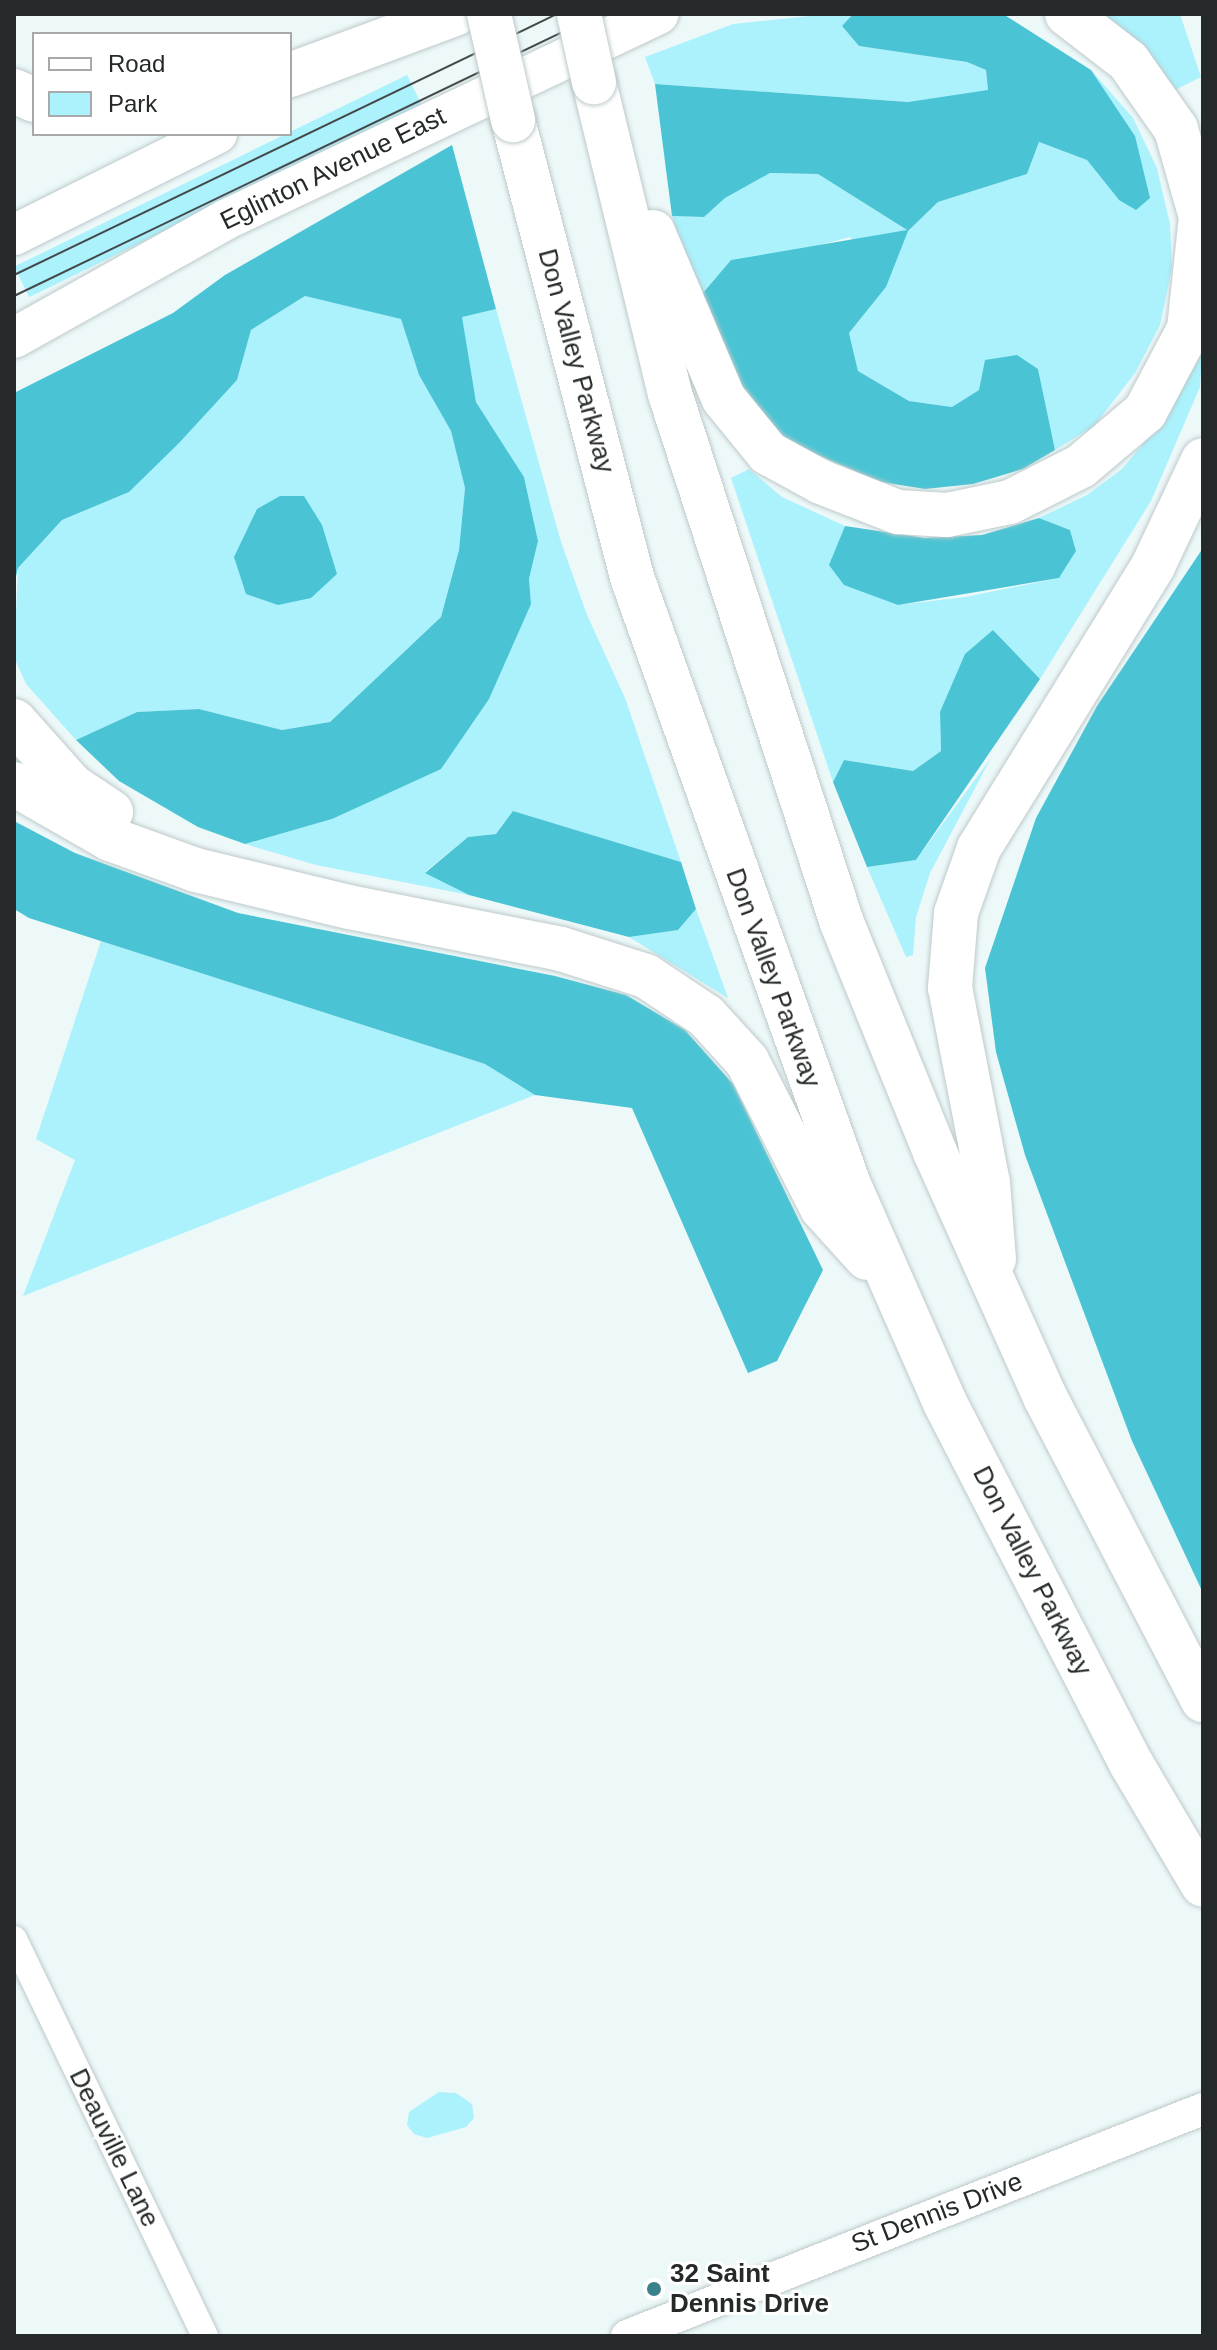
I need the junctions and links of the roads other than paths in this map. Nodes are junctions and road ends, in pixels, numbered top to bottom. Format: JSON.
{"nodes":[{"id":1,"x":455,"y":14,"type":"edge"},
{"id":2,"x":482,"y":14,"type":"edge"},
{"id":3,"x":489,"y":14,"type":"edge"},
{"id":4,"x":579,"y":14,"type":"edge"},
{"id":5,"x":658,"y":14,"type":"edge"},
{"id":6,"x":1067,"y":14,"type":"edge"},
{"id":7,"x":292,"y":74,"type":"edge"},
{"id":8,"x":594,"y":82,"type":"junction"},
{"id":9,"x":292,"y":97,"type":"edge"},
{"id":10,"x":213,"y":136,"type":"edge"},
{"id":11,"x":14,"y":235,"type":"edge"},
{"id":12,"x":14,"y":338,"type":"edge"},
{"id":13,"x":1203,"y":460,"type":"edge"},
{"id":14,"x":14,"y":721,"type":"edge"},
{"id":15,"x":14,"y":784,"type":"edge"},
{"id":16,"x":196,"y":870,"type":"junction"},
{"id":17,"x":997,"y":1289,"type":"junction"},
{"id":18,"x":896,"y":1291,"type":"junction"},
{"id":19,"x":1203,"y":1700,"type":"edge"},
{"id":20,"x":1203,"y":1885,"type":"edge"},
{"id":21,"x":17,"y":1954,"type":"edge"},
{"id":22,"x":1203,"y":2109,"type":"edge"},
{"id":23,"x":205,"y":2336,"type":"edge"},
{"id":24,"x":627,"y":2336,"type":"edge"}],
"edges":[{"from":1,"to":7,"type":"highway"},
{"from":2,"to":9,"type":"main road"},
{"from":3,"to":18,"type":"highway","name":"Don Valley Parkway","bridge":true},
{"from":4,"to":8,"type":"highway","bridge":true},
{"from":5,"to":12,"type":"main road","name":"Eglinton Avenue East"},
{"from":6,"to":8,"type":"highway"},
{"from":8,"to":17,"type":"highway"},
{"from":10,"to":11,"type":"main road"},
{"from":13,"to":17,"type":"highway"},
{"from":14,"to":16,"type":"highway"},
{"from":15,"to":16,"type":"highway"},
{"from":16,"to":18,"type":"highway"},
{"from":17,"to":19,"type":"highway"},
{"from":18,"to":20,"type":"highway","name":"Don Valley Parkway"},
{"from":21,"to":23,"type":"street","name":"Deauville Lane"},
{"from":22,"to":24,"type":"street","name":"St Dennis Drive"}]}
